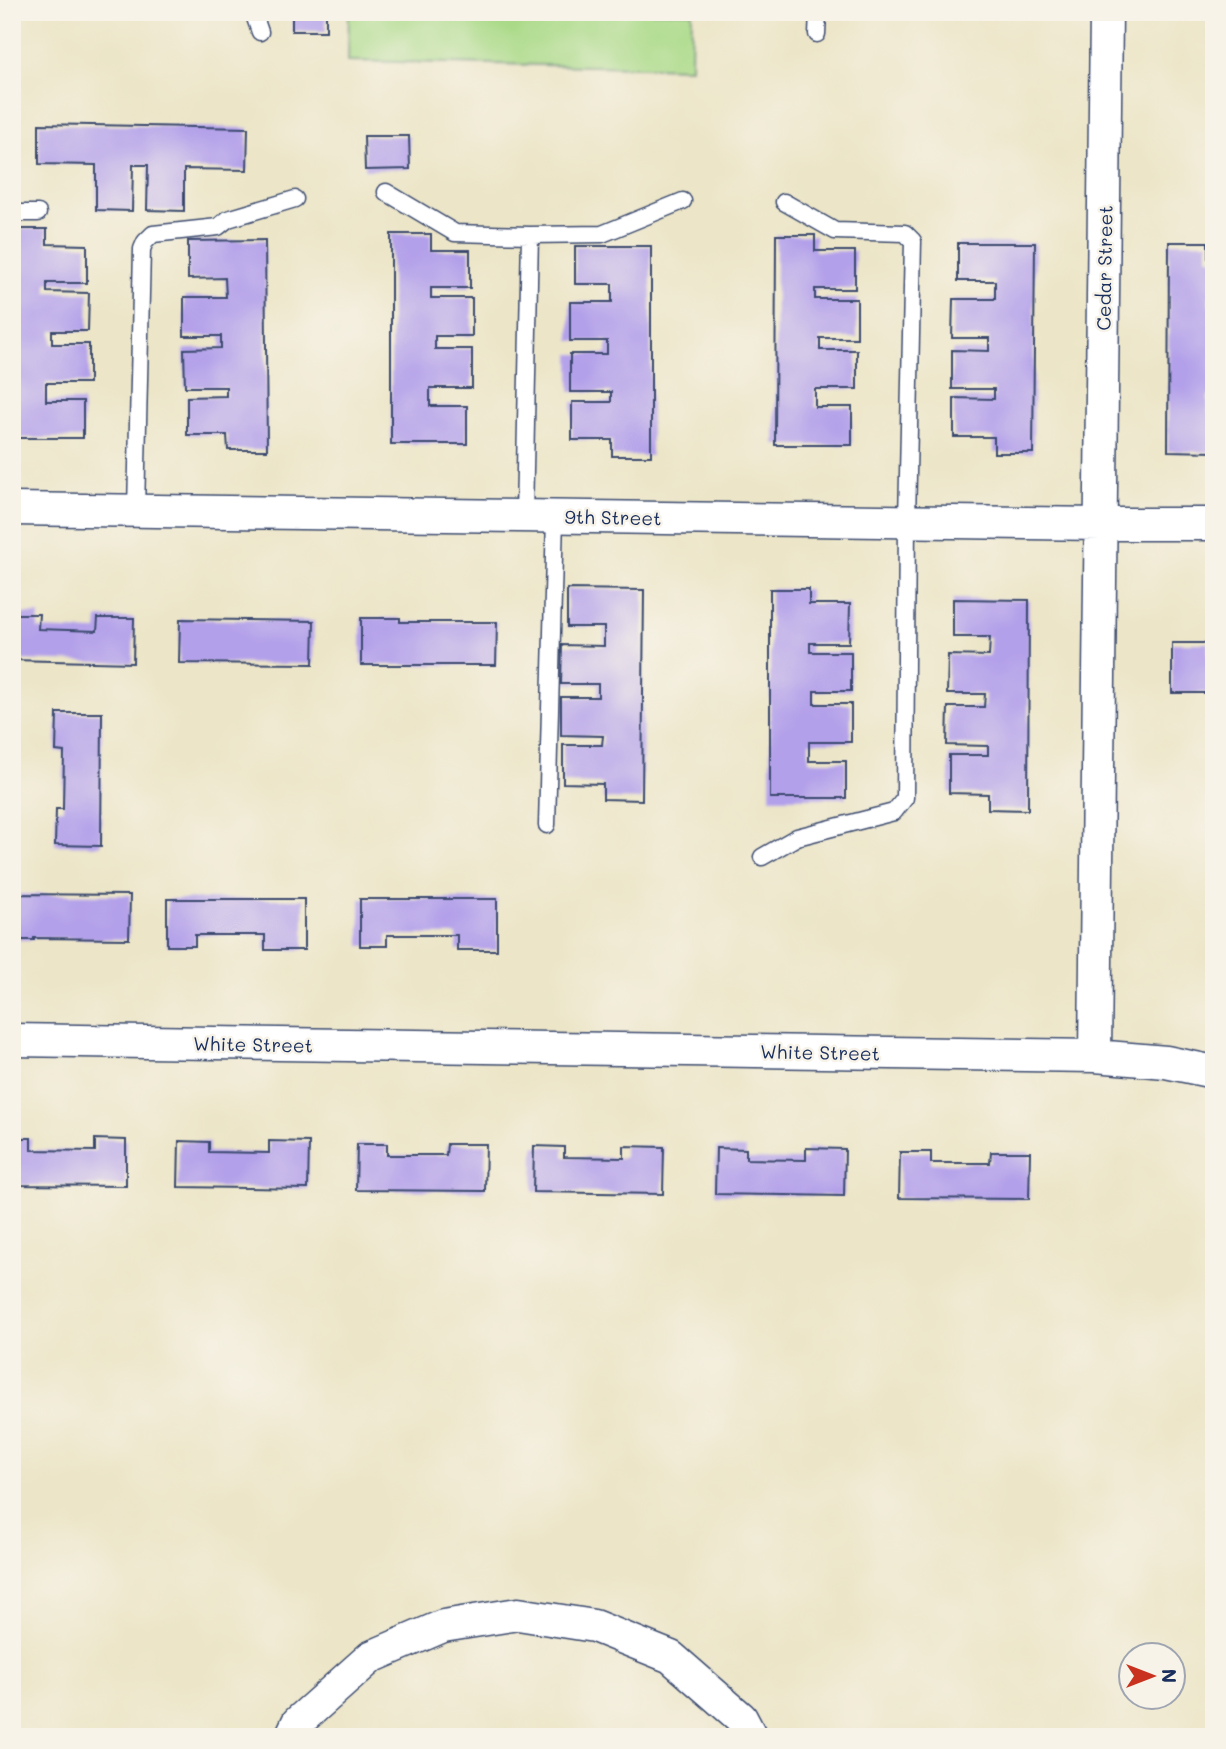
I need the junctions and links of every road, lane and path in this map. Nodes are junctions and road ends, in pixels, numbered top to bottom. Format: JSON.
{"nodes":[{"id":1,"x":253,"y":12,"type":"edge"},
{"id":2,"x":818,"y":12,"type":"edge"},
{"id":3,"x":1106,"y":12,"type":"edge"},
{"id":4,"x":260,"y":32,"type":"dead end"},
{"id":5,"x":817,"y":34,"type":"dead end"},
{"id":6,"x":386,"y":192,"type":"dead end"},
{"id":7,"x":295,"y":199,"type":"dead end"},
{"id":8,"x":682,"y":201,"type":"dead end"},
{"id":9,"x":784,"y":202,"type":"dead end"},
{"id":10,"x":12,"y":213,"type":"edge"},
{"id":11,"x":38,"y":213,"type":"dead end"},
{"id":12,"x":530,"y":234,"type":"junction"},
{"id":13,"x":12,"y":509,"type":"edge"},
{"id":14,"x":136,"y":510,"type":"junction"},
{"id":15,"x":539,"y":516,"type":"junction"},
{"id":16,"x":907,"y":522,"type":"junction"},
{"id":17,"x":1101,"y":524,"type":"junction"},
{"id":18,"x":1214,"y":524,"type":"edge"},
{"id":19,"x":547,"y":825,"type":"dead end"},
{"id":20,"x":762,"y":858,"type":"dead end"},
{"id":21,"x":12,"y":1040,"type":"edge"},
{"id":22,"x":1096,"y":1056,"type":"junction"},
{"id":23,"x":1214,"y":1072,"type":"edge"},
{"id":24,"x":290,"y":1737,"type":"edge"},
{"id":25,"x":751,"y":1737,"type":"edge"}],
"edges":[{"from":1,"to":4,"type":"lane"},
{"from":2,"to":5,"type":"lane"},
{"from":3,"to":17,"type":"street","name":"Cedar Street"},
{"from":6,"to":12,"type":"lane"},
{"from":7,"to":14,"type":"lane"},
{"from":8,"to":12,"type":"lane"},
{"from":9,"to":16,"type":"lane"},
{"from":10,"to":11,"type":"lane"},
{"from":12,"to":15,"type":"lane"},
{"from":13,"to":14,"type":"street","name":"9th Street"},
{"from":14,"to":15,"type":"street","name":"9th Street"},
{"from":15,"to":16,"type":"street","name":"9th Street"},
{"from":15,"to":19,"type":"lane"},
{"from":16,"to":17,"type":"street","name":"9th Street"},
{"from":16,"to":20,"type":"lane"},
{"from":17,"to":18,"type":"street","name":"9th Street"},
{"from":17,"to":22,"type":"street"},
{"from":21,"to":22,"type":"street","name":"White Street"},
{"from":22,"to":23,"type":"street","name":"White Street"},
{"from":24,"to":25,"type":"street"}]}
